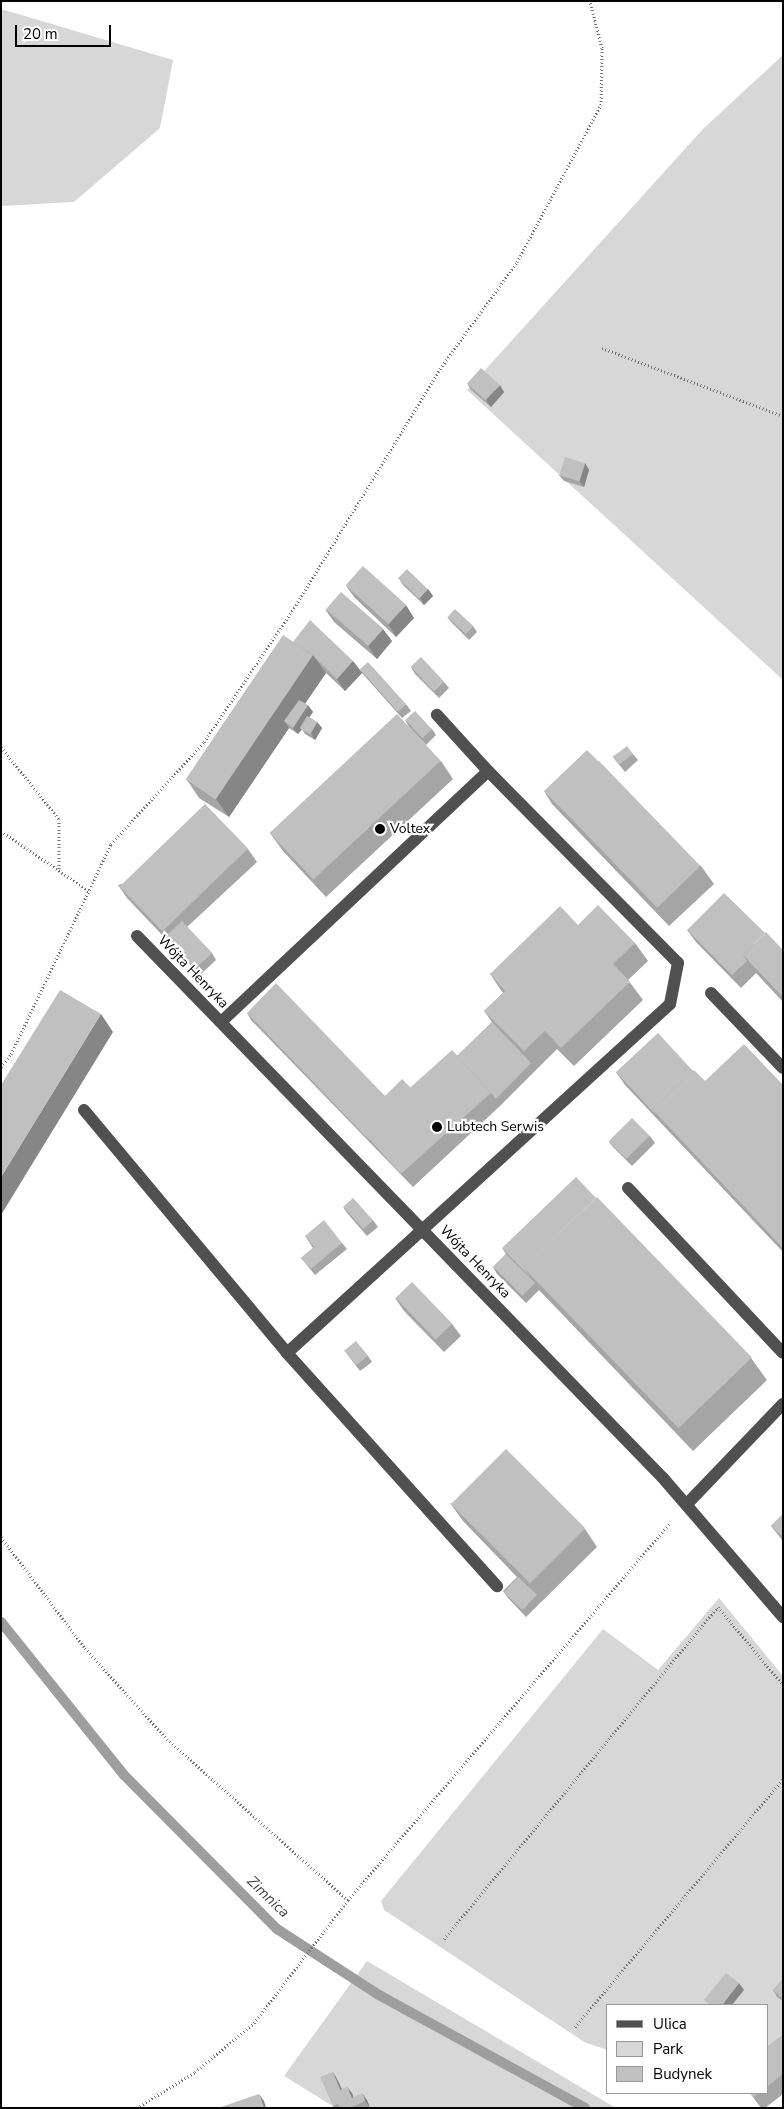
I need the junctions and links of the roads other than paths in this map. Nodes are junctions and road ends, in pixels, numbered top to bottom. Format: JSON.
{"nodes":[{"id":1,"x":437,"y":715,"type":"dead end"},
{"id":2,"x":488,"y":771,"type":"junction"},
{"id":3,"x":137,"y":936,"type":"dead end"},
{"id":4,"x":711,"y":993,"type":"dead end"},
{"id":5,"x":221,"y":1022,"type":"junction"},
{"id":6,"x":783,"y":1068,"type":"edge"},
{"id":7,"x":84,"y":1110,"type":"dead end"},
{"id":8,"x":628,"y":1188,"type":"dead end"},
{"id":9,"x":423,"y":1230,"type":"junction"},
{"id":10,"x":287,"y":1353,"type":"junction"},
{"id":11,"x":783,"y":1353,"type":"edge"},
{"id":12,"x":783,"y":1404,"type":"edge"},
{"id":13,"x":687,"y":1504,"type":"junction"},
{"id":14,"x":497,"y":1586,"type":"dead end"},
{"id":15,"x":783,"y":1617,"type":"edge"}],
"edges":[{"from":1,"to":2,"type":"street"},
{"from":2,"to":5,"type":"street"},
{"from":2,"to":9,"type":"street"},
{"from":3,"to":5,"type":"street","name":"Wójta Henryka"},
{"from":4,"to":6,"type":"street"},
{"from":5,"to":9,"type":"street","name":"Wójta Henryka"},
{"from":7,"to":10,"type":"street"},
{"from":8,"to":11,"type":"street"},
{"from":9,"to":10,"type":"street"},
{"from":9,"to":13,"type":"street","name":"Wójta Henryka"},
{"from":10,"to":14,"type":"street"},
{"from":12,"to":13,"type":"street"},
{"from":13,"to":15,"type":"street","name":"Wójta Henryka"}]}
